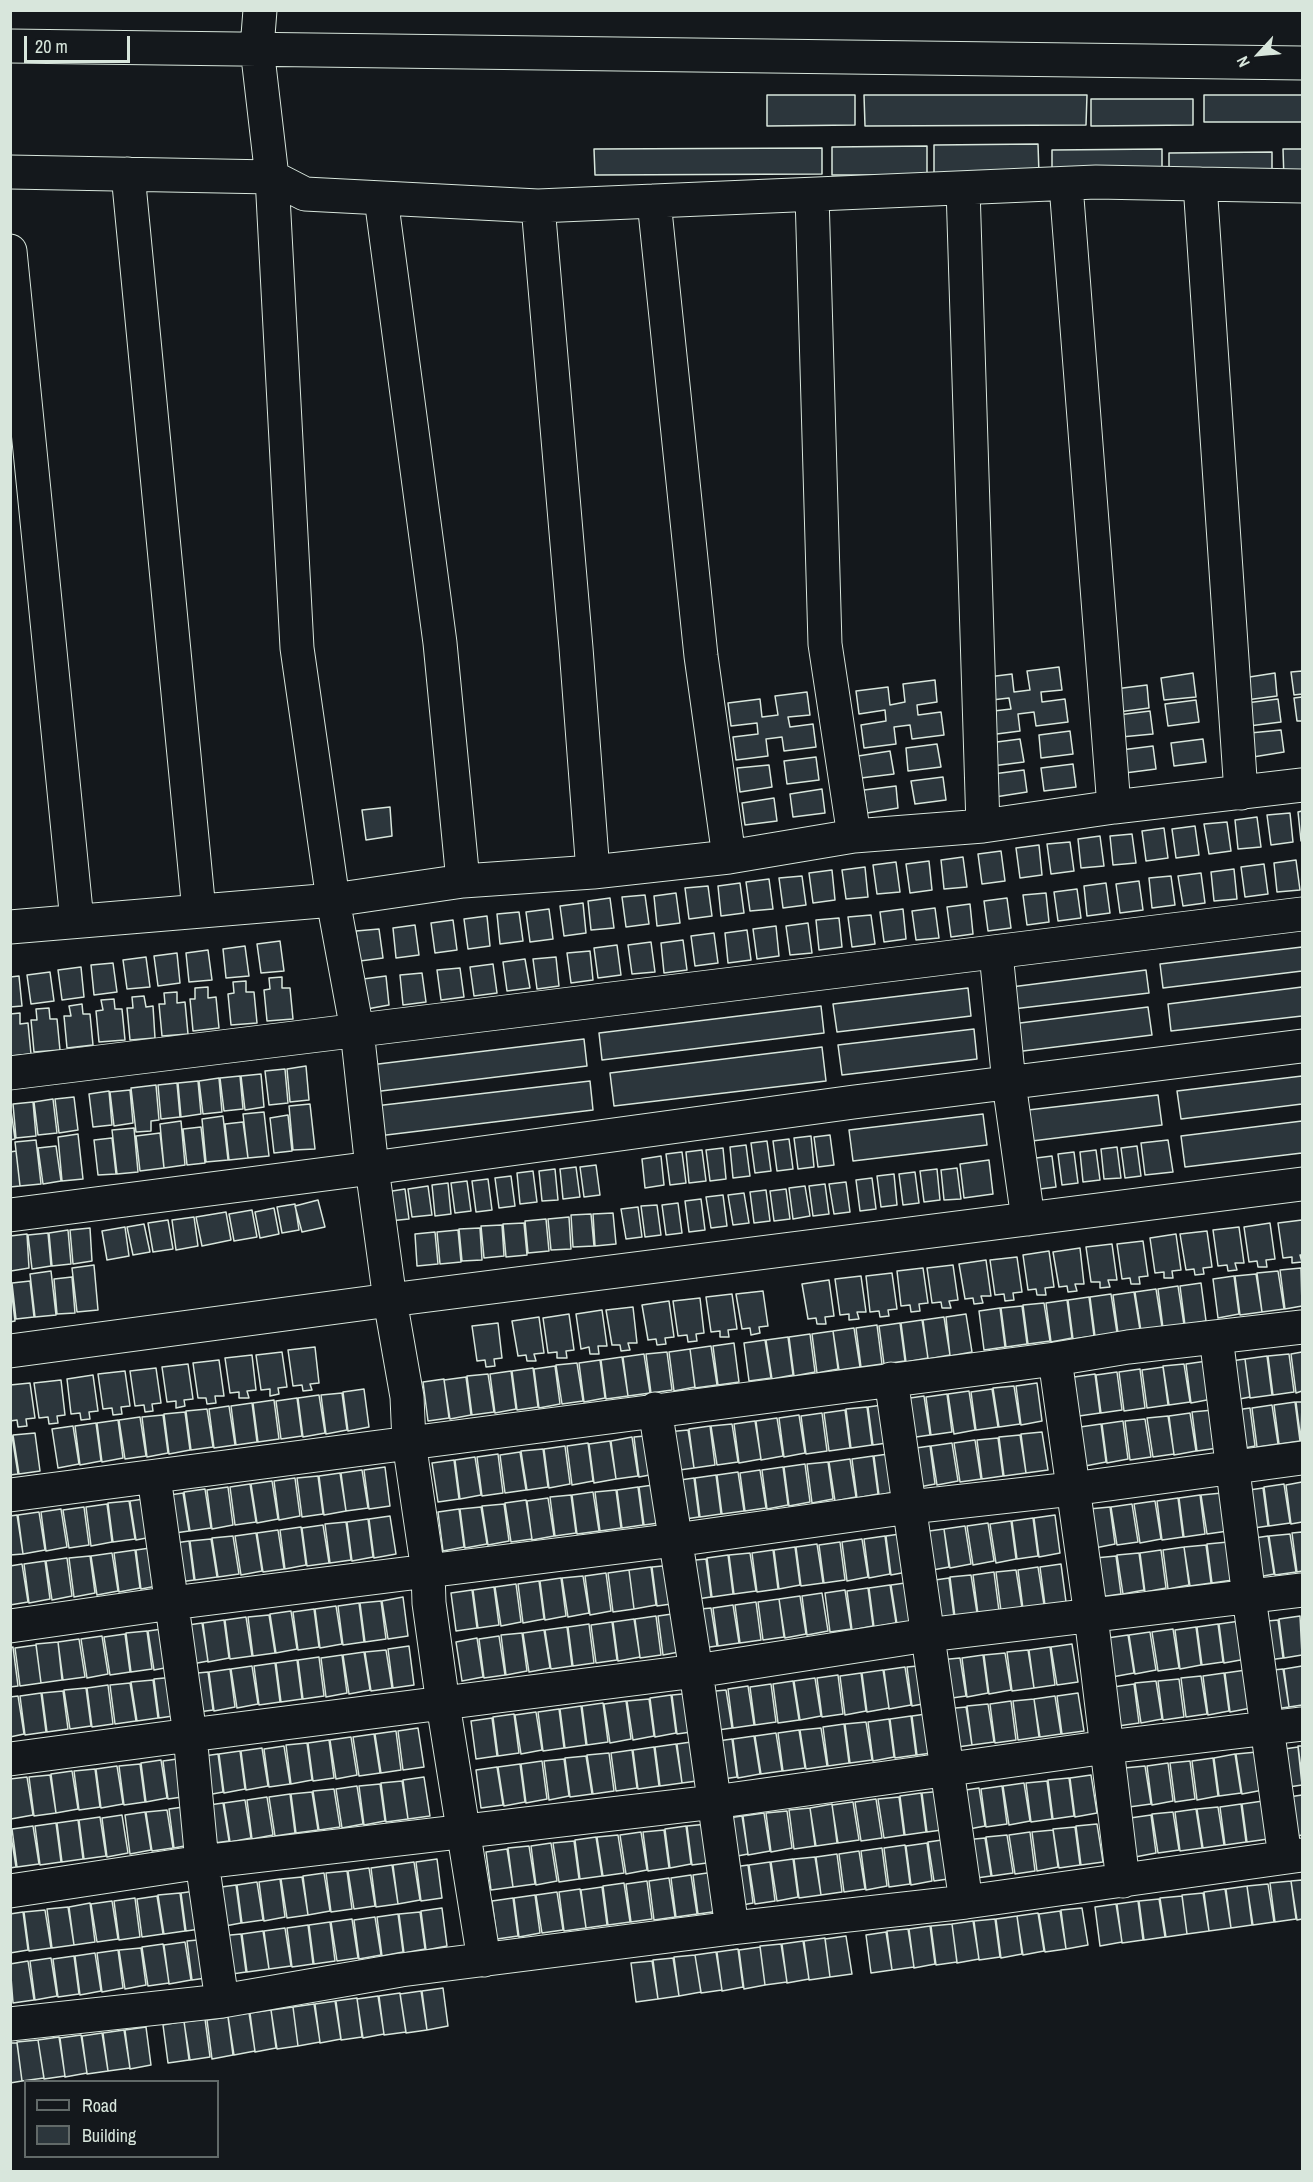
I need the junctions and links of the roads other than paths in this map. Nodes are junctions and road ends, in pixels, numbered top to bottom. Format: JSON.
{"nodes":[{"id":1,"x":260,"y":10,"type":"edge"},
{"id":2,"x":10,"y":46,"type":"edge"},
{"id":3,"x":258,"y":48,"type":"junction"},
{"id":4,"x":1302,"y":63,"type":"edge"},
{"id":5,"x":10,"y":172,"type":"edge"},
{"id":6,"x":128,"y":174,"type":"junction"},
{"id":7,"x":272,"y":177,"type":"junction"},
{"id":8,"x":1200,"y":184,"type":"junction"},
{"id":9,"x":1066,"y":185,"type":"junction"},
{"id":10,"x":1302,"y":186,"type":"edge"},
{"id":11,"x":963,"y":188,"type":"junction"},
{"id":12,"x":812,"y":195,"type":"junction"},
{"id":13,"x":381,"y":198,"type":"junction"},
{"id":14,"x":654,"y":201,"type":"junction"},
{"id":15,"x":537,"y":206,"type":"junction"},
{"id":16,"x":10,"y":251,"type":"edge"},
{"id":17,"x":1302,"y":785,"type":"edge"},
{"id":18,"x":1240,"y":793,"type":"junction"},
{"id":19,"x":1114,"y":807,"type":"junction"},
{"id":20,"x":983,"y":826,"type":"junction"},
{"id":21,"x":854,"y":836,"type":"junction"},
{"id":22,"x":729,"y":857,"type":"junction"},
{"id":23,"x":593,"y":872,"type":"junction"},
{"id":24,"x":463,"y":881,"type":"junction"},
{"id":25,"x":333,"y":900,"type":"junction"},
{"id":26,"x":199,"y":911,"type":"junction"},
{"id":27,"x":1302,"y":914,"type":"edge"},
{"id":28,"x":77,"y":921,"type":"junction"},
{"id":29,"x":10,"y":927,"type":"edge"},
{"id":30,"x":996,"y":953,"type":"junction"},
{"id":31,"x":357,"y":1030,"type":"junction"},
{"id":32,"x":1302,"y":1046,"type":"edge"},
{"id":33,"x":10,"y":1072,"type":"edge"},
{"id":34,"x":1009,"y":1083,"type":"junction"},
{"id":35,"x":372,"y":1168,"type":"junction"},
{"id":36,"x":1302,"y":1184,"type":"edge"},
{"id":37,"x":10,"y":1215,"type":"edge"},
{"id":38,"x":1028,"y":1219,"type":"junction"},
{"id":39,"x":390,"y":1300,"type":"junction"},
{"id":40,"x":1302,"y":1327,"type":"edge"},
{"id":41,"x":1216,"y":1336,"type":"junction"},
{"id":42,"x":10,"y":1351,"type":"edge"},
{"id":43,"x":1055,"y":1359,"type":"junction"},
{"id":44,"x":891,"y":1379,"type":"junction"},
{"id":45,"x":655,"y":1409,"type":"junction"},
{"id":46,"x":409,"y":1442,"type":"junction"},
{"id":47,"x":1302,"y":1458,"type":"edge"},
{"id":48,"x":1234,"y":1468,"type":"junction"},
{"id":49,"x":154,"y":1477,"type":"junction"},
{"id":50,"x":1072,"y":1489,"type":"junction"},
{"id":51,"x":10,"y":1495,"type":"edge"},
{"id":52,"x":910,"y":1507,"type":"junction"},
{"id":53,"x":675,"y":1540,"type":"junction"},
{"id":54,"x":429,"y":1571,"type":"junction"},
{"id":55,"x":1302,"y":1590,"type":"edge"},
{"id":56,"x":1249,"y":1597,"type":"junction"},
{"id":57,"x":172,"y":1603,"type":"junction"},
{"id":58,"x":1091,"y":1616,"type":"junction"},
{"id":59,"x":10,"y":1626,"type":"edge"},
{"id":60,"x":927,"y":1635,"type":"junction"},
{"id":61,"x":696,"y":1671,"type":"junction"},
{"id":62,"x":443,"y":1704,"type":"junction"},
{"id":63,"x":1302,"y":1724,"type":"edge"},
{"id":64,"x":1267,"y":1729,"type":"junction"},
{"id":65,"x":190,"y":1735,"type":"junction"},
{"id":66,"x":1107,"y":1748,"type":"junction"},
{"id":67,"x":10,"y":1759,"type":"edge"},
{"id":68,"x":946,"y":1770,"type":"junction"},
{"id":69,"x":714,"y":1802,"type":"junction"},
{"id":70,"x":463,"y":1830,"type":"junction"},
{"id":71,"x":1294,"y":1856,"type":"edge"},
{"id":72,"x":202,"y":1862,"type":"junction"},
{"id":73,"x":1123,"y":1881,"type":"junction"},
{"id":74,"x":10,"y":1891,"type":"edge"},
{"id":75,"x":966,"y":1902,"type":"junction"},
{"id":76,"x":732,"y":1928,"type":"junction"},
{"id":77,"x":484,"y":1960,"type":"junction"},
{"id":78,"x":222,"y":2001,"type":"junction"},
{"id":79,"x":10,"y":2024,"type":"edge"}],
"edges":[{"from":1,"to":3,"type":"street"},
{"from":2,"to":3,"type":"street"},
{"from":3,"to":4,"type":"street"},
{"from":3,"to":7,"type":"street"},
{"from":5,"to":6,"type":"street"},
{"from":6,"to":7,"type":"street"},
{"from":6,"to":26,"type":"street"},
{"from":7,"to":13,"type":"street"},
{"from":7,"to":25,"type":"street"},
{"from":8,"to":9,"type":"street"},
{"from":8,"to":10,"type":"street"},
{"from":8,"to":18,"type":"street"},
{"from":9,"to":11,"type":"street"},
{"from":9,"to":19,"type":"street"},
{"from":11,"to":12,"type":"street"},
{"from":11,"to":20,"type":"street"},
{"from":12,"to":14,"type":"street"},
{"from":12,"to":21,"type":"street"},
{"from":13,"to":15,"type":"street"},
{"from":13,"to":24,"type":"street"},
{"from":14,"to":15,"type":"street"},
{"from":14,"to":22,"type":"street"},
{"from":15,"to":23,"type":"street"},
{"from":16,"to":28,"type":"street"},
{"from":17,"to":18,"type":"street"},
{"from":18,"to":19,"type":"street"},
{"from":19,"to":20,"type":"street"},
{"from":20,"to":21,"type":"street"},
{"from":21,"to":22,"type":"street"},
{"from":22,"to":23,"type":"street"},
{"from":23,"to":24,"type":"street"},
{"from":24,"to":25,"type":"street"},
{"from":25,"to":26,"type":"street"},
{"from":25,"to":31,"type":"street"},
{"from":26,"to":28,"type":"street"},
{"from":27,"to":30,"type":"street"},
{"from":28,"to":29,"type":"street"},
{"from":30,"to":31,"type":"street"},
{"from":30,"to":34,"type":"street"},
{"from":31,"to":33,"type":"street"},
{"from":31,"to":35,"type":"street"},
{"from":32,"to":34,"type":"street"},
{"from":34,"to":35,"type":"street"},
{"from":34,"to":38,"type":"street"},
{"from":35,"to":37,"type":"street"},
{"from":35,"to":39,"type":"street"},
{"from":36,"to":38,"type":"street"},
{"from":38,"to":39,"type":"street"},
{"from":39,"to":42,"type":"street"},
{"from":39,"to":46,"type":"street"},
{"from":40,"to":41,"type":"street"},
{"from":41,"to":43,"type":"street"},
{"from":41,"to":48,"type":"street"},
{"from":43,"to":44,"type":"street"},
{"from":43,"to":50,"type":"street"},
{"from":44,"to":45,"type":"street"},
{"from":44,"to":52,"type":"street"},
{"from":45,"to":46,"type":"street"},
{"from":45,"to":53,"type":"street"},
{"from":46,"to":49,"type":"street"},
{"from":46,"to":54,"type":"street"},
{"from":47,"to":48,"type":"street"},
{"from":48,"to":50,"type":"street"},
{"from":48,"to":56,"type":"street"},
{"from":49,"to":51,"type":"street"},
{"from":49,"to":57,"type":"street"},
{"from":50,"to":52,"type":"street"},
{"from":50,"to":58,"type":"street"},
{"from":52,"to":53,"type":"street"},
{"from":52,"to":60,"type":"street"},
{"from":53,"to":54,"type":"street"},
{"from":53,"to":61,"type":"street"},
{"from":54,"to":57,"type":"street"},
{"from":54,"to":62,"type":"street"},
{"from":55,"to":56,"type":"street"},
{"from":56,"to":58,"type":"street"},
{"from":56,"to":64,"type":"street"},
{"from":57,"to":59,"type":"street"},
{"from":57,"to":65,"type":"street"},
{"from":58,"to":60,"type":"street"},
{"from":58,"to":66,"type":"street"},
{"from":60,"to":61,"type":"street"},
{"from":60,"to":68,"type":"street"},
{"from":61,"to":62,"type":"street"},
{"from":61,"to":69,"type":"street"},
{"from":62,"to":65,"type":"street"},
{"from":62,"to":70,"type":"street"},
{"from":63,"to":64,"type":"street"},
{"from":64,"to":66,"type":"street"},
{"from":64,"to":71,"type":"street"},
{"from":65,"to":67,"type":"street"},
{"from":65,"to":72,"type":"street"},
{"from":66,"to":68,"type":"street"},
{"from":66,"to":73,"type":"street"},
{"from":68,"to":69,"type":"street"},
{"from":68,"to":75,"type":"street"},
{"from":69,"to":70,"type":"street"},
{"from":69,"to":76,"type":"street"},
{"from":70,"to":72,"type":"street"},
{"from":70,"to":77,"type":"street"},
{"from":71,"to":73,"type":"street"},
{"from":72,"to":74,"type":"street"},
{"from":72,"to":78,"type":"street"},
{"from":73,"to":75,"type":"street"},
{"from":75,"to":76,"type":"street"},
{"from":76,"to":77,"type":"street"},
{"from":77,"to":78,"type":"street"},
{"from":78,"to":79,"type":"street"}]}
